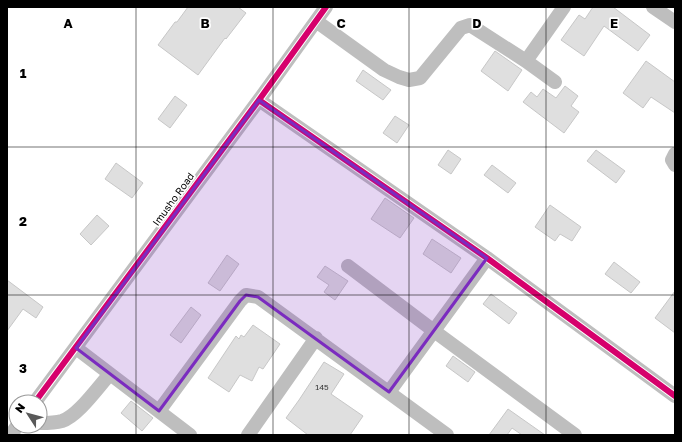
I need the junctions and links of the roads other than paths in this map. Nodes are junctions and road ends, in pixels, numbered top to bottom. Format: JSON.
{"nodes":[{"id":1,"x":326,"y":7,"type":"edge"},
{"id":2,"x":564,"y":7,"type":"edge"},
{"id":3,"x":653,"y":7,"type":"edge"},
{"id":4,"x":316,"y":21,"type":"junction"},
{"id":5,"x":675,"y":22,"type":"edge"},
{"id":6,"x":526,"y":61,"type":"junction"},
{"id":7,"x":555,"y":82,"type":"dead end"},
{"id":8,"x":259,"y":100,"type":"junction"},
{"id":9,"x":675,"y":154,"type":"edge"},
{"id":10,"x":675,"y":165,"type":"edge"},
{"id":11,"x":487,"y":258,"type":"junction"},
{"id":12,"x":348,"y":266,"type":"dead end"},
{"id":13,"x":434,"y":331,"type":"junction"},
{"id":14,"x":316,"y":338,"type":"junction"},
{"id":15,"x":76,"y":348,"type":"junction"},
{"id":16,"x":110,"y":374,"type":"junction"},
{"id":17,"x":389,"y":392,"type":"junction"},
{"id":18,"x":41,"y":394,"type":"edge"},
{"id":19,"x":675,"y":396,"type":"edge"},
{"id":20,"x":159,"y":411,"type":"junction"},
{"id":21,"x":50,"y":427,"type":"edge"},
{"id":22,"x":190,"y":435,"type":"edge"},
{"id":23,"x":248,"y":435,"type":"edge"},
{"id":24,"x":447,"y":435,"type":"edge"},
{"id":25,"x":575,"y":435,"type":"edge"}],
"edges":[{"from":1,"to":4,"type":"street","name":"Imusho Road"},
{"from":2,"to":6,"type":"street"},
{"from":3,"to":5,"type":"street"},
{"from":4,"to":6,"type":"street"},
{"from":4,"to":8,"type":"street","name":"Imusho Road"},
{"from":6,"to":7,"type":"street"},
{"from":8,"to":11,"type":"street"},
{"from":8,"to":15,"type":"street","name":"Imusho Road"},
{"from":9,"to":10,"type":"street"},
{"from":11,"to":13,"type":"street"},
{"from":11,"to":19,"type":"street"},
{"from":12,"to":13,"type":"street"},
{"from":13,"to":17,"type":"street"},
{"from":13,"to":25,"type":"street"},
{"from":14,"to":17,"type":"street"},
{"from":14,"to":20,"type":"street"},
{"from":14,"to":23,"type":"street"},
{"from":15,"to":16,"type":"street"},
{"from":15,"to":18,"type":"street","name":"Imusho Road"},
{"from":16,"to":20,"type":"street"},
{"from":16,"to":21,"type":"street"},
{"from":17,"to":24,"type":"street"},
{"from":20,"to":22,"type":"street"}]}
